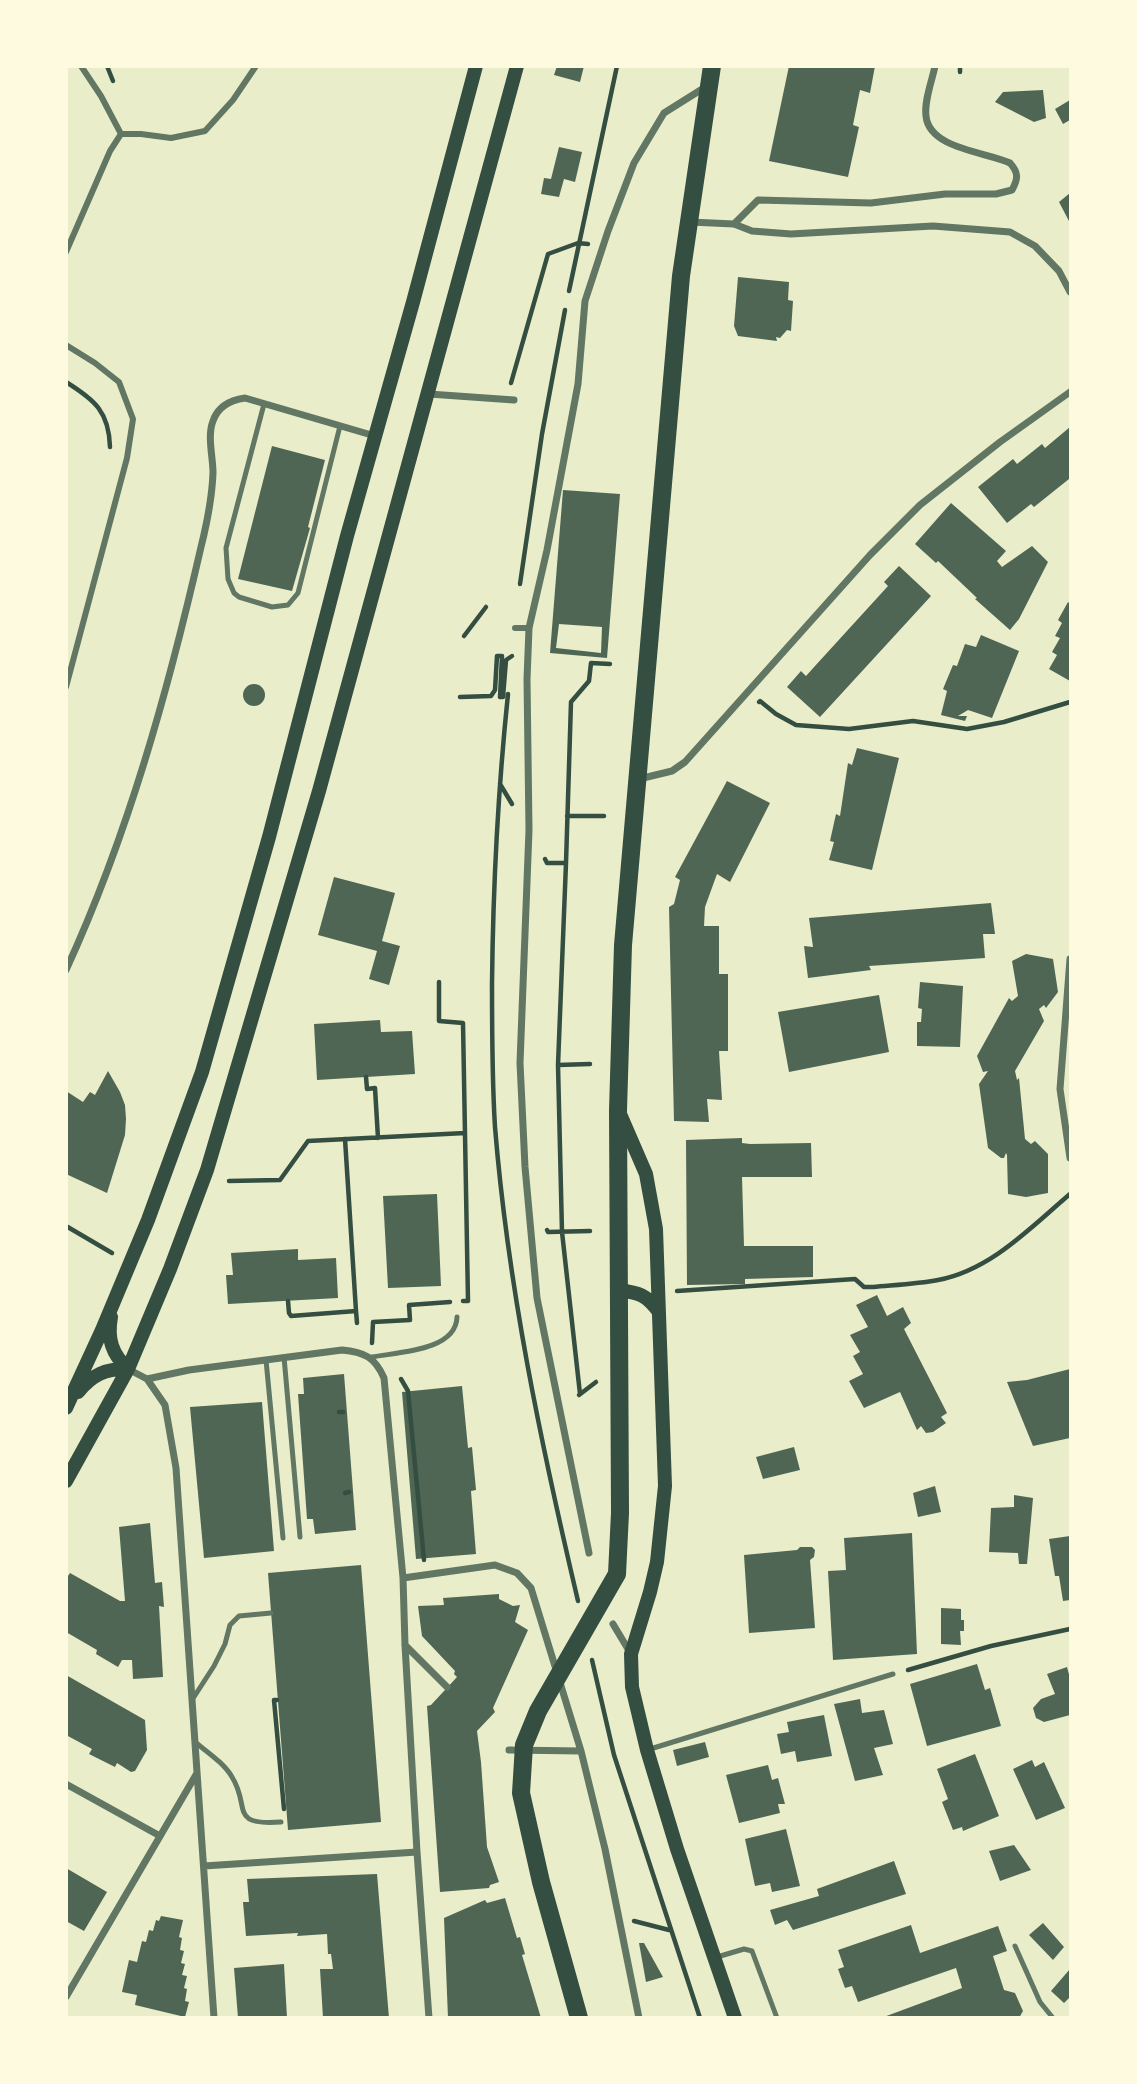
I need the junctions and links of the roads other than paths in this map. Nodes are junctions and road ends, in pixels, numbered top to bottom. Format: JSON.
{"nodes":[{"id":1,"x":81,"y":66,"type":"edge"},
{"id":2,"x":256,"y":66,"type":"edge"},
{"id":3,"x":476,"y":66,"type":"edge"},
{"id":4,"x":517,"y":66,"type":"edge"},
{"id":5,"x":712,"y":66,"type":"edge"},
{"id":6,"x":935,"y":66,"type":"edge"},
{"id":7,"x":708,"y":86,"type":"junction"},
{"id":8,"x":121,"y":134,"type":"junction"},
{"id":9,"x":689,"y":222,"type":"junction"},
{"id":10,"x":734,"y":224,"type":"junction"},
{"id":11,"x":66,"y":252,"type":"edge"},
{"id":12,"x":1070,"y":292,"type":"edge"},
{"id":13,"x":66,"y":345,"type":"edge"},
{"id":14,"x":1070,"y":392,"type":"edge"},
{"id":15,"x":429,"y":394,"type":"junction"},
{"id":16,"x":511,"y":400,"type":"road end"},
{"id":17,"x":264,"y":404,"type":"junction"},
{"id":18,"x":340,"y":426,"type":"junction"},
{"id":19,"x":375,"y":436,"type":"junction"},
{"id":20,"x":515,"y":628,"type":"dead end"},
{"id":21,"x":529,"y":628,"type":"junction"},
{"id":22,"x":66,"y":687,"type":"edge"},
{"id":23,"x":638,"y":779,"type":"junction"},
{"id":24,"x":1070,"y":959,"type":"edge"},
{"id":25,"x":66,"y":970,"type":"edge"},
{"id":26,"x":618,"y":1110,"type":"junction"},
{"id":27,"x":1070,"y":1158,"type":"edge"},
{"id":28,"x":618,"y":1290,"type":"junction"},
{"id":29,"x":114,"y":1302,"type":"junction"},
{"id":30,"x":659,"y":1312,"type":"junction"},
{"id":31,"x":457,"y":1317,"type":"dead end"},
{"id":32,"x":284,"y":1357,"type":"junction"},
{"id":33,"x":372,"y":1357,"type":"junction"},
{"id":34,"x":266,"y":1360,"type":"junction"},
{"id":35,"x":128,"y":1369,"type":"junction"},
{"id":36,"x":147,"y":1378,"type":"junction"},
{"id":37,"x":68,"y":1405,"type":"edge"},
{"id":38,"x":66,"y":1481,"type":"edge"},
{"id":39,"x":300,"y":1537,"type":"dead end"},
{"id":40,"x":283,"y":1538,"type":"dead end"},
{"id":41,"x":589,"y":1553,"type":"dead end"},
{"id":42,"x":403,"y":1577,"type":"junction"},
{"id":43,"x":271,"y":1614,"type":"dead end"},
{"id":44,"x":613,"y":1624,"type":"dead end"},
{"id":45,"x":405,"y":1645,"type":"junction"},
{"id":46,"x":631,"y":1654,"type":"junction"},
{"id":47,"x":893,"y":1674,"type":"road end"},
{"id":48,"x":447,"y":1687,"type":"dead end"},
{"id":49,"x":192,"y":1700,"type":"junction"},
{"id":50,"x":195,"y":1742,"type":"junction"},
{"id":51,"x":509,"y":1749,"type":"dead end"},
{"id":52,"x":648,"y":1750,"type":"junction"},
{"id":53,"x":581,"y":1751,"type":"junction"},
{"id":54,"x":197,"y":1772,"type":"junction"},
{"id":55,"x":66,"y":1784,"type":"edge"},
{"id":56,"x":283,"y":1822,"type":"road end"},
{"id":57,"x":160,"y":1836,"type":"junction"},
{"id":58,"x":417,"y":1852,"type":"junction"},
{"id":59,"x":204,"y":1866,"type":"junction"},
{"id":60,"x":1015,"y":1946,"type":"dead end"},
{"id":61,"x":714,"y":1958,"type":"junction"},
{"id":62,"x":66,"y":1997,"type":"edge"},
{"id":63,"x":214,"y":2018,"type":"edge"},
{"id":64,"x":429,"y":2018,"type":"edge"},
{"id":65,"x":579,"y":2018,"type":"edge"},
{"id":66,"x":639,"y":2018,"type":"edge"},
{"id":67,"x":735,"y":2018,"type":"edge"},
{"id":68,"x":777,"y":2018,"type":"edge"},
{"id":69,"x":1053,"y":2018,"type":"edge"}],
"edges":[{"from":1,"to":8,"type":"street"},
{"from":2,"to":8,"type":"street"},
{"from":3,"to":19,"type":"main road"},
{"from":4,"to":15,"type":"main road"},
{"from":5,"to":7,"type":"main road"},
{"from":6,"to":10,"type":"street"},
{"from":7,"to":9,"type":"main road"},
{"from":7,"to":21,"type":"street"},
{"from":8,"to":11,"type":"street"},
{"from":9,"to":10,"type":"street"},
{"from":9,"to":23,"type":"main road"},
{"from":10,"to":12,"type":"street"},
{"from":13,"to":22,"type":"street"},
{"from":14,"to":23,"type":"street"},
{"from":15,"to":16,"type":"street"},
{"from":15,"to":35,"type":"main road"},
{"from":17,"to":18,"type":"street"},
{"from":17,"to":18,"type":"lane"},
{"from":17,"to":25,"type":"street"},
{"from":18,"to":19,"type":"street"},
{"from":19,"to":29,"type":"main road"},
{"from":20,"to":21,"type":"street"},
{"from":21,"to":41,"type":"street"},
{"from":23,"to":26,"type":"main road"},
{"from":24,"to":27,"type":"street"},
{"from":26,"to":28,"type":"main road"},
{"from":26,"to":30,"type":"main road"},
{"from":28,"to":30,"type":"main road"},
{"from":28,"to":65,"type":"main road"},
{"from":29,"to":35,"type":"main road"},
{"from":29,"to":37,"type":"main road"},
{"from":30,"to":46,"type":"main road"},
{"from":31,"to":33,"type":"lane"},
{"from":32,"to":33,"type":"street"},
{"from":32,"to":34,"type":"street"},
{"from":32,"to":39,"type":"lane"},
{"from":33,"to":42,"type":"street"},
{"from":34,"to":36,"type":"street"},
{"from":34,"to":40,"type":"lane"},
{"from":35,"to":36,"type":"street"},
{"from":35,"to":37,"type":"main road"},
{"from":35,"to":38,"type":"main road"},
{"from":36,"to":49,"type":"street"},
{"from":42,"to":45,"type":"street"},
{"from":42,"to":53,"type":"street"},
{"from":43,"to":49,"type":"lane"},
{"from":44,"to":46,"type":"street"},
{"from":45,"to":48,"type":"street"},
{"from":45,"to":58,"type":"street"},
{"from":46,"to":52,"type":"main road"},
{"from":47,"to":52,"type":"lane"},
{"from":49,"to":50,"type":"street"},
{"from":50,"to":54,"type":"street"},
{"from":50,"to":56,"type":"lane"},
{"from":51,"to":53,"type":"street"},
{"from":52,"to":61,"type":"main road"},
{"from":53,"to":66,"type":"street"},
{"from":54,"to":57,"type":"street"},
{"from":54,"to":59,"type":"street"},
{"from":55,"to":57,"type":"street"},
{"from":57,"to":62,"type":"street"},
{"from":58,"to":59,"type":"street"},
{"from":58,"to":64,"type":"street"},
{"from":59,"to":63,"type":"street"},
{"from":60,"to":69,"type":"lane"},
{"from":61,"to":67,"type":"main road"},
{"from":61,"to":68,"type":"lane"}]}
